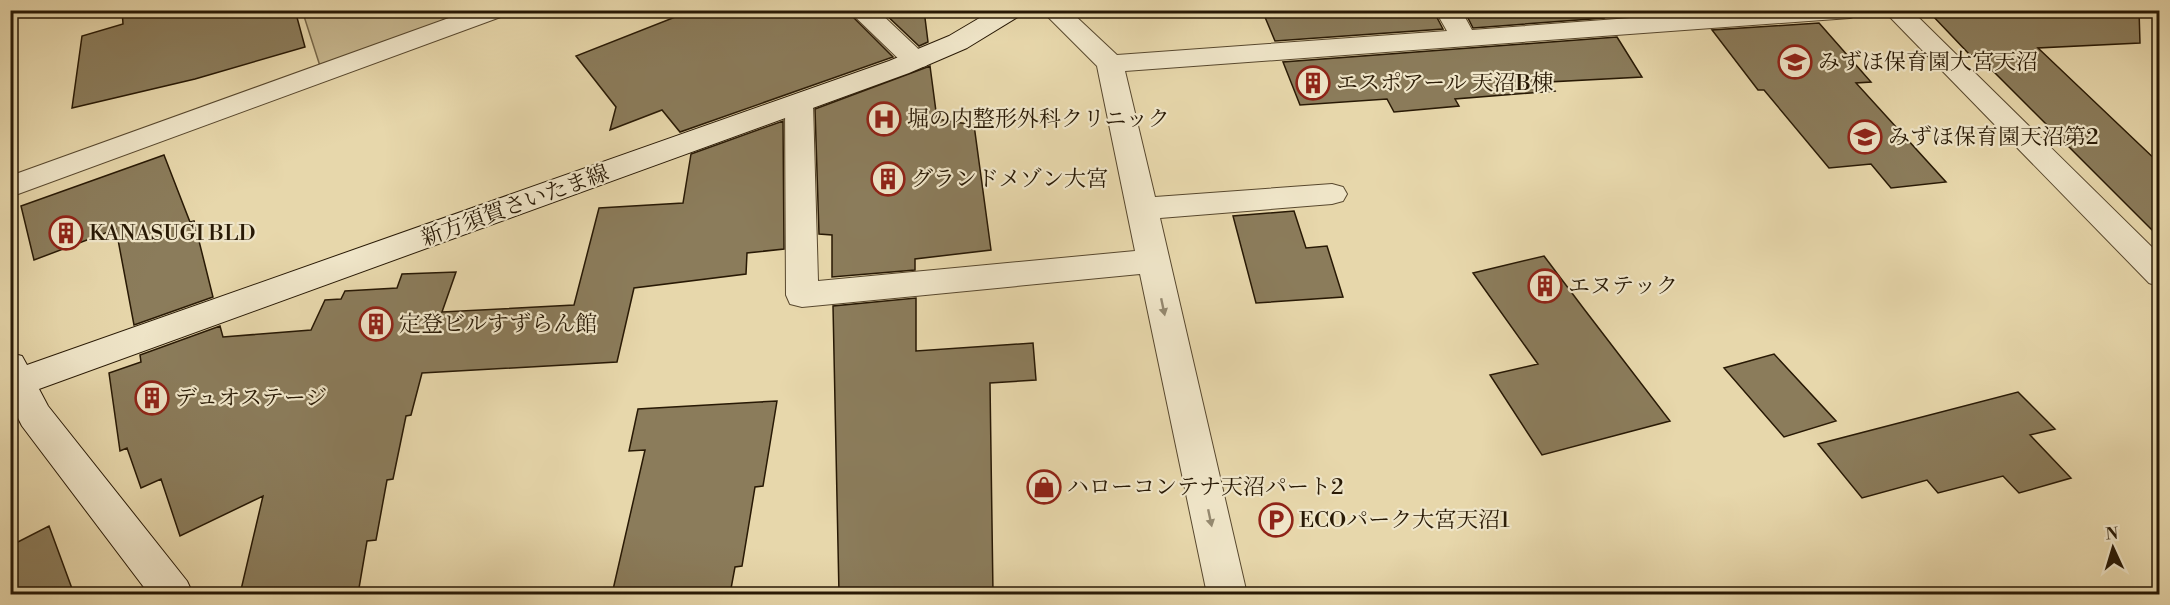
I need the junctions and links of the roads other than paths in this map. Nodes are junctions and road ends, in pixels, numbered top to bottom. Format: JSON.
{"nodes":[{"id":1,"x":498,"y":10,"type":"edge"},
{"id":2,"x":861,"y":10,"type":"edge"},
{"id":3,"x":1012,"y":10,"type":"edge"},
{"id":4,"x":1054,"y":10,"type":"edge"},
{"id":5,"x":1448,"y":10,"type":"edge"},
{"id":6,"x":1850,"y":10,"type":"edge"},
{"id":7,"x":1896,"y":10,"type":"edge"},
{"id":8,"x":1463,"y":37,"type":"junction"},
{"id":9,"x":916,"y":60,"type":"junction"},
{"id":10,"x":1110,"y":64,"type":"junction"},
{"id":11,"x":799,"y":104,"type":"junction"},
{"id":12,"x":10,"y":187,"type":"edge"},
{"id":13,"x":1332,"y":194,"type":"dead end"},
{"id":14,"x":1142,"y":208,"type":"junction"},
{"id":15,"x":1153,"y":261,"type":"junction"},
{"id":16,"x":2155,"y":264,"type":"edge"},
{"id":17,"x":13,"y":378,"type":"edge"},
{"id":18,"x":173,"y":594,"type":"edge"},
{"id":19,"x":1227,"y":594,"type":"edge"}],
"edges":[{"from":1,"to":12,"type":"street"},
{"from":2,"to":9,"type":"street"},
{"from":3,"to":9,"type":"street","name":"新方須賀さいたま線"},
{"from":4,"to":10,"type":"street"},
{"from":5,"to":8,"type":"street"},
{"from":6,"to":8,"type":"street"},
{"from":7,"to":16,"type":"street"},
{"from":8,"to":10,"type":"street"},
{"from":9,"to":11,"type":"street","name":"新方須賀さいたま線"},
{"from":10,"to":14,"type":"street"},
{"from":11,"to":15,"type":"street"},
{"from":11,"to":17,"type":"street","name":"新方須賀さいたま線"},
{"from":13,"to":14,"type":"street"},
{"from":14,"to":15,"type":"street"},
{"from":15,"to":19,"type":"street","one_way":true},
{"from":17,"to":18,"type":"street"}]}
